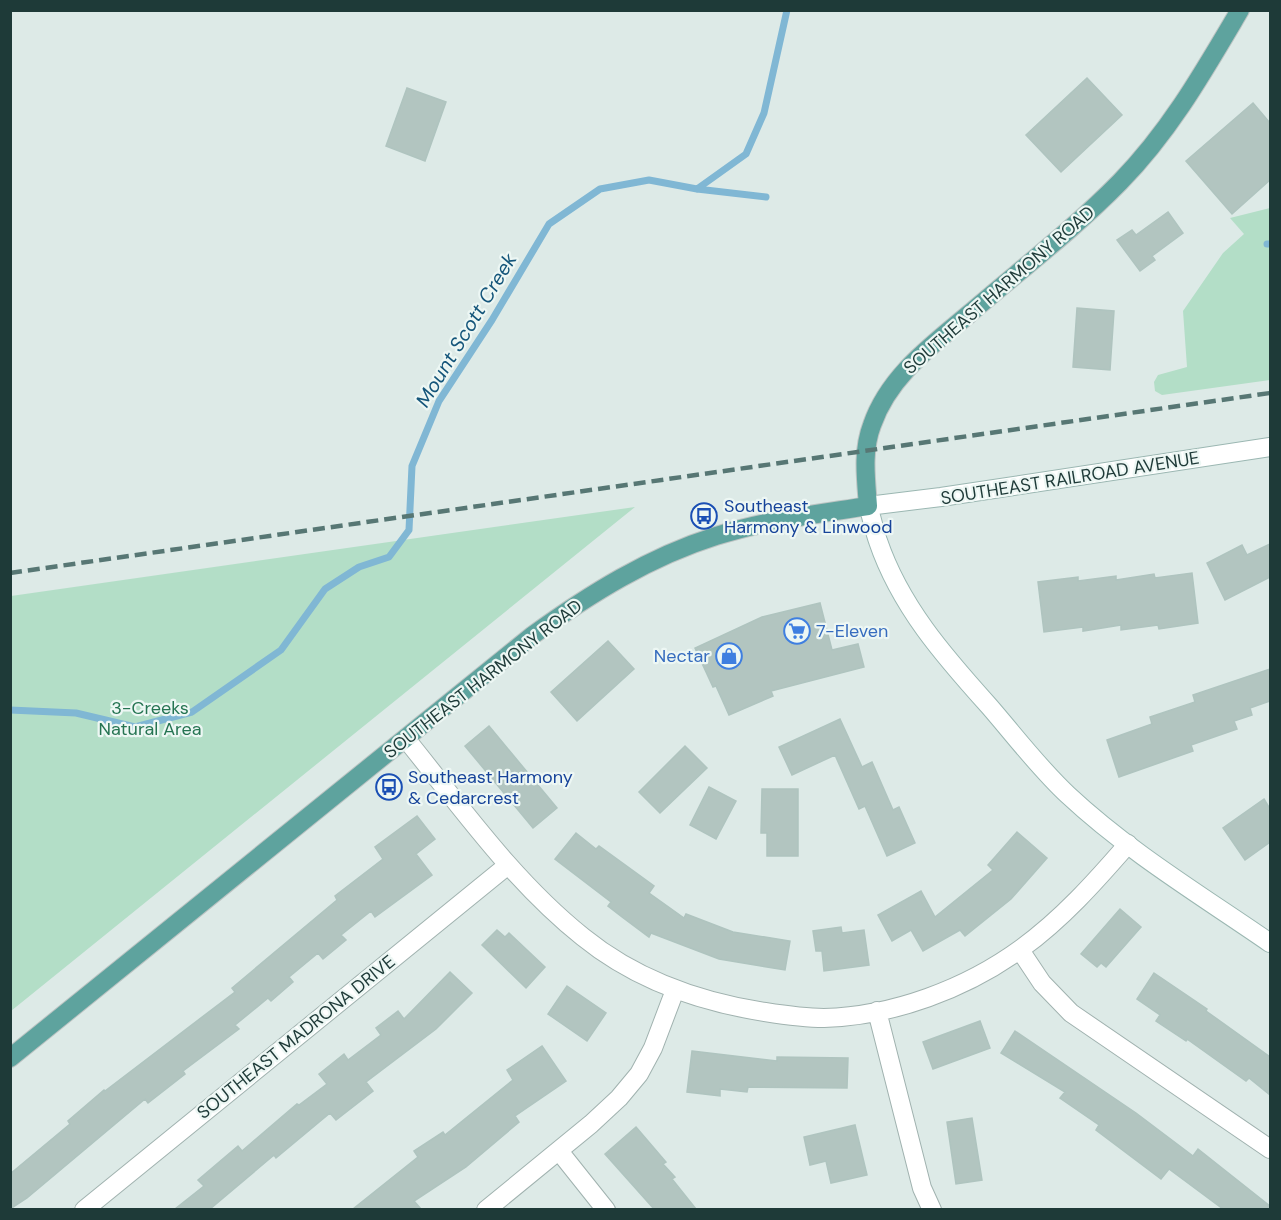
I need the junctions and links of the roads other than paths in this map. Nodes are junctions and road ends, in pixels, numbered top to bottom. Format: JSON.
{"nodes":[{"id":1,"x":1240,"y":10,"type":"edge"},
{"id":2,"x":1270,"y":447,"type":"edge"},
{"id":3,"x":868,"y":506,"type":"junction"},
{"id":4,"x":406,"y":739,"type":"junction"},
{"id":5,"x":1128,"y":844,"type":"junction"},
{"id":6,"x":508,"y":865,"type":"junction"},
{"id":7,"x":1270,"y":943,"type":"edge"},
{"id":8,"x":1020,"y":950,"type":"junction"},
{"id":9,"x":675,"y":990,"type":"junction"},
{"id":10,"x":877,"y":1011,"type":"junction"},
{"id":11,"x":10,"y":1058,"type":"edge"},
{"id":12,"x":1270,"y":1149,"type":"edge"},
{"id":13,"x":559,"y":1151,"type":"junction"},
{"id":14,"x":84,"y":1209,"type":"edge"},
{"id":15,"x":486,"y":1209,"type":"edge"},
{"id":16,"x":606,"y":1209,"type":"edge"},
{"id":17,"x":932,"y":1209,"type":"edge"}],
"edges":[{"from":1,"to":3,"type":"main road","name":"SOUTHEAST HARMONY ROAD"},
{"from":2,"to":3,"type":"street","name":"SOUTHEAST RAILROAD AVENUE"},
{"from":3,"to":4,"type":"main road","name":"SOUTHEAST HARMONY ROAD"},
{"from":3,"to":5,"type":"street"},
{"from":4,"to":6,"type":"street"},
{"from":4,"to":11,"type":"main road","name":"SOUTHEAST HARMONY ROAD"},
{"from":5,"to":7,"type":"street"},
{"from":5,"to":8,"type":"street"},
{"from":6,"to":9,"type":"street"},
{"from":6,"to":14,"type":"street","name":"SOUTHEAST MADRONA DRIVE"},
{"from":8,"to":10,"type":"street"},
{"from":8,"to":12,"type":"street"},
{"from":9,"to":10,"type":"street"},
{"from":9,"to":13,"type":"street"},
{"from":10,"to":17,"type":"street"},
{"from":13,"to":15,"type":"street"},
{"from":13,"to":16,"type":"street"}]}
